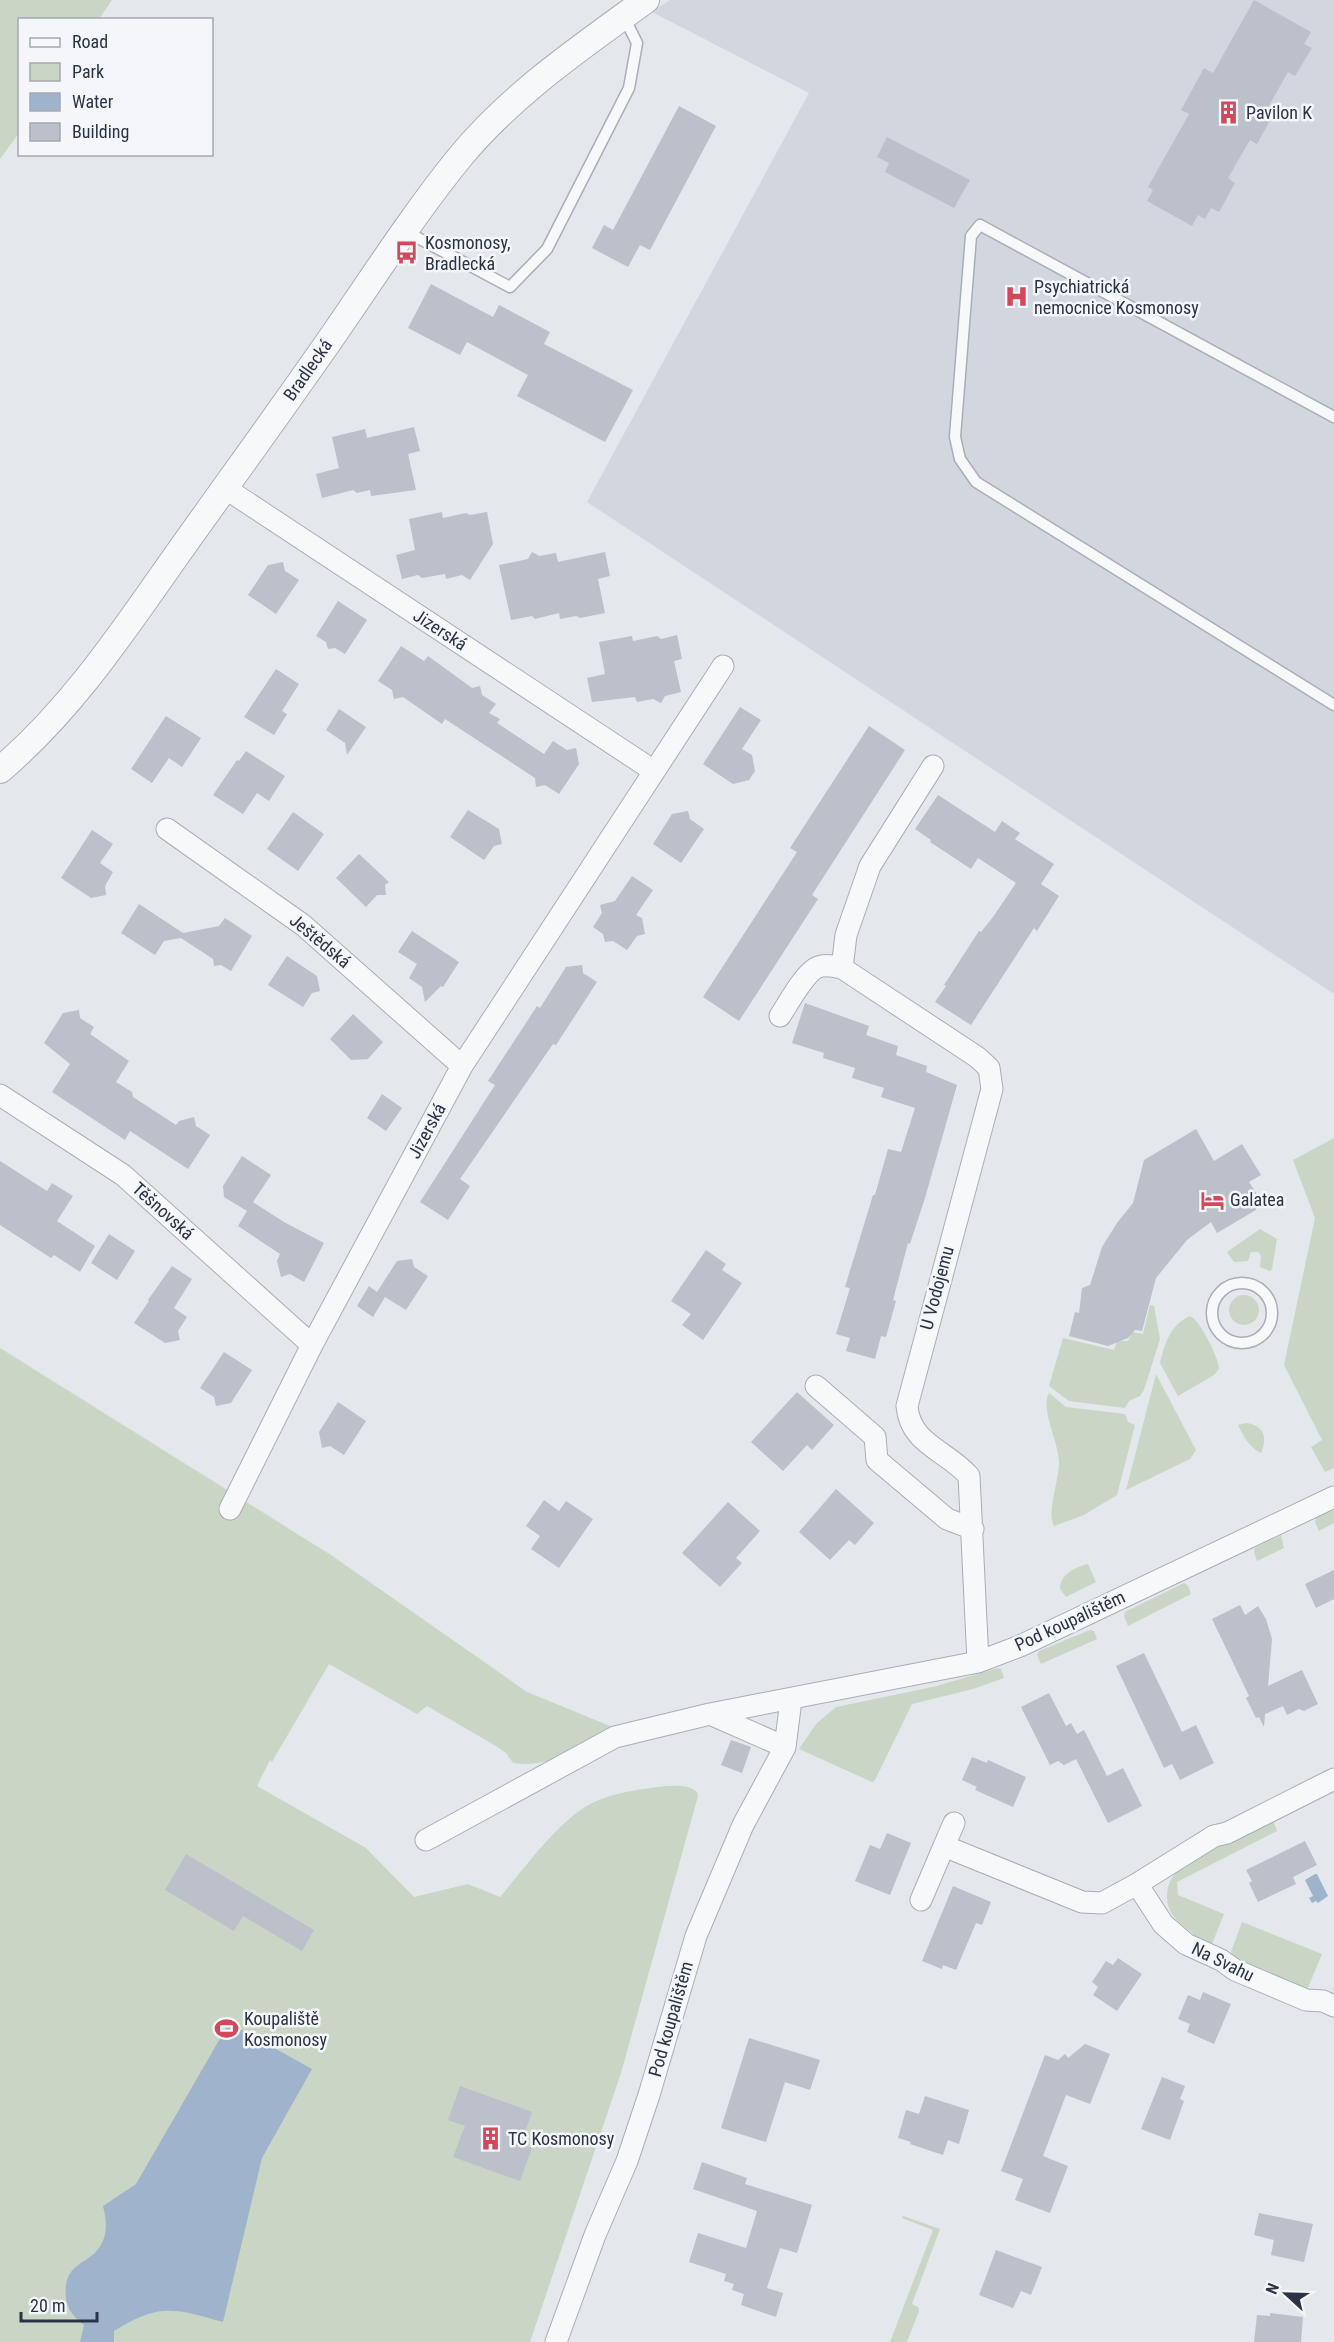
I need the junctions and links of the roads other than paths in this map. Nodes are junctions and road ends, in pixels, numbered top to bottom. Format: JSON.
{"nodes":[{"id":1,"x":645,"y":0,"type":"edge"},
{"id":2,"x":624,"y":16,"type":"junction"},
{"id":3,"x":405,"y":230,"type":"junction"},
{"id":4,"x":1334,"y":417,"type":"edge"},
{"id":5,"x":225,"y":488,"type":"junction"},
{"id":6,"x":723,"y":666,"type":"dead end"},
{"id":7,"x":1334,"y":705,"type":"edge"},
{"id":8,"x":933,"y":766,"type":"dead end"},
{"id":9,"x":0,"y":770,"type":"edge"},
{"id":10,"x":654,"y":771,"type":"junction"},
{"id":11,"x":167,"y":829,"type":"dead end"},
{"id":12,"x":842,"y":968,"type":"junction"},
{"id":13,"x":780,"y":1016,"type":"dead end"},
{"id":14,"x":462,"y":1066,"type":"junction"},
{"id":15,"x":0,"y":1095,"type":"edge"},
{"id":16,"x":1251,"y":1342,"type":"joint"},
{"id":17,"x":312,"y":1345,"type":"junction"},
{"id":18,"x":816,"y":1386,"type":"dead end"},
{"id":19,"x":1334,"y":1497,"type":"edge"},
{"id":20,"x":230,"y":1509,"type":"dead end"},
{"id":21,"x":973,"y":1529,"type":"junction"},
{"id":22,"x":978,"y":1662,"type":"junction"},
{"id":23,"x":791,"y":1700,"type":"junction"},
{"id":24,"x":710,"y":1714,"type":"junction"},
{"id":25,"x":785,"y":1747,"type":"junction"},
{"id":26,"x":1334,"y":1779,"type":"edge"},
{"id":27,"x":954,"y":1823,"type":"dead end"},
{"id":28,"x":426,"y":1840,"type":"dead end"},
{"id":29,"x":944,"y":1846,"type":"junction"},
{"id":30,"x":1137,"y":1884,"type":"junction"},
{"id":31,"x":921,"y":1900,"type":"dead end"},
{"id":32,"x":1334,"y":2006,"type":"edge"},
{"id":33,"x":556,"y":2342,"type":"edge"}],
"edges":[{"from":1,"to":2,"type":"street","name":"Bradlecká"},
{"from":2,"to":3,"type":"street","name":"Bradlecká"},
{"from":2,"to":3,"type":"lane"},
{"from":3,"to":5,"type":"street","name":"Bradlecká"},
{"from":4,"to":7,"type":"lane"},
{"from":5,"to":9,"type":"street","name":"Bradlecká"},
{"from":5,"to":10,"type":"street","name":"Jizerská"},
{"from":6,"to":10,"type":"street","name":"Jizerská"},
{"from":8,"to":12,"type":"street"},
{"from":10,"to":14,"type":"street","name":"Jizerská"},
{"from":11,"to":14,"type":"street","name":"Ještědská"},
{"from":12,"to":13,"type":"street"},
{"from":12,"to":21,"type":"street","name":"U Vodojemu"},
{"from":14,"to":17,"type":"street","name":"Jizerská"},
{"from":15,"to":17,"type":"street","name":"Těšnovská"},
{"from":16,"to":16,"type":"lane"},
{"from":17,"to":20,"type":"street","name":"Jizerská"},
{"from":18,"to":21,"type":"street"},
{"from":19,"to":22,"type":"street","name":"Pod koupalištěm"},
{"from":21,"to":22,"type":"street","name":"U Vodojemu"},
{"from":22,"to":23,"type":"street","name":"Pod koupalištěm"},
{"from":23,"to":24,"type":"street","name":"Pod koupalištěm"},
{"from":23,"to":25,"type":"street","name":"Pod koupalištěm"},
{"from":24,"to":25,"type":"street"},
{"from":24,"to":28,"type":"street","name":"Pod koupalištěm"},
{"from":25,"to":33,"type":"street","name":"Pod koupalištěm"},
{"from":26,"to":30,"type":"street"},
{"from":27,"to":29,"type":"street"},
{"from":29,"to":30,"type":"street"},
{"from":29,"to":31,"type":"street"},
{"from":30,"to":32,"type":"street","name":"Na Svahu"}]}
